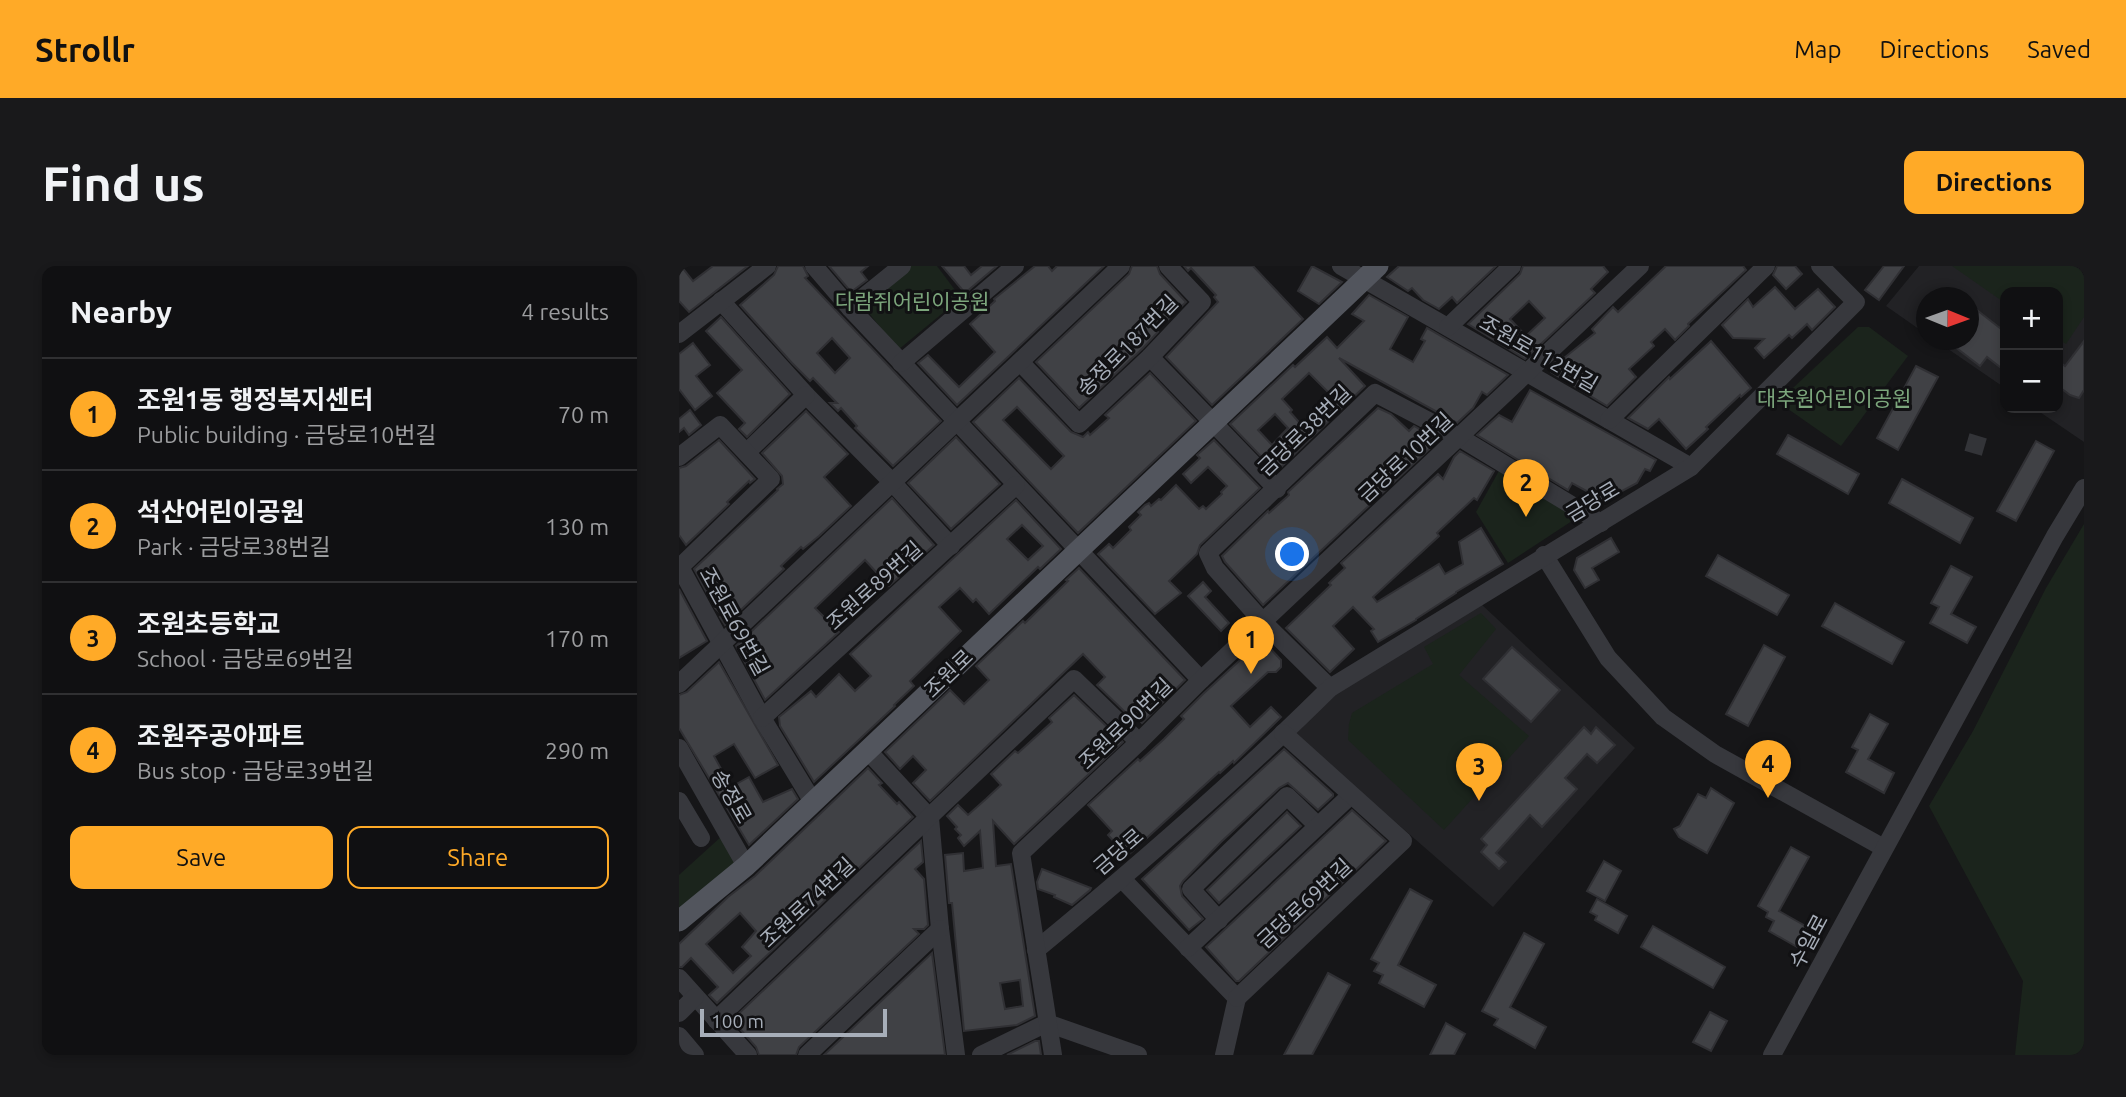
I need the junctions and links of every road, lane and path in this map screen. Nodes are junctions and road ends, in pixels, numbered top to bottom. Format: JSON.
{"nodes":[{"id":1,"x":767,"y":266,"type":"edge"},
{"id":2,"x":814,"y":266,"type":"edge"},
{"id":3,"x":902,"y":266,"type":"edge"},
{"id":4,"x":1015,"y":266,"type":"edge"},
{"id":5,"x":1121,"y":266,"type":"edge"},
{"id":6,"x":1168,"y":266,"type":"edge"},
{"id":7,"x":1341,"y":266,"type":"edge"},
{"id":8,"x":1513,"y":266,"type":"edge"},
{"id":9,"x":1640,"y":266,"type":"edge"},
{"id":10,"x":1766,"y":266,"type":"edge"},
{"id":11,"x":1820,"y":266,"type":"edge"},
{"id":12,"x":1371,"y":273,"type":"edge"},
{"id":13,"x":721,"y":301,"type":"junction"},
{"id":14,"x":850,"y":308,"type":"junction"},
{"id":15,"x":1448,"y":327,"type":"junction"},
{"id":16,"x":679,"y":334,"type":"edge"},
{"id":17,"x":1150,"y":357,"type":"junction"},
{"id":18,"x":1020,"y":362,"type":"junction"},
{"id":19,"x":901,"y":363,"type":"junction"},
{"id":20,"x":1527,"y":372,"type":"junction"},
{"id":21,"x":806,"y":395,"type":"junction"},
{"id":22,"x":1609,"y":420,"type":"junction"},
{"id":23,"x":956,"y":421,"type":"junction"},
{"id":24,"x":1215,"y":422,"type":"junction"},
{"id":25,"x":1459,"y":437,"type":"junction"},
{"id":26,"x":747,"y":452,"type":"junction"},
{"id":27,"x":679,"y":457,"type":"edge"},
{"id":28,"x":1691,"y":467,"type":"junction"},
{"id":29,"x":893,"y":482,"type":"junction"},
{"id":30,"x":1016,"y":485,"type":"junction"},
{"id":31,"x":2084,"y":488,"type":"edge"},
{"id":32,"x":1277,"y":489,"type":"junction"},
{"id":33,"x":1601,"y":523,"type":"junction"},
{"id":34,"x":951,"y":546,"type":"junction"},
{"id":35,"x":1078,"y":551,"type":"junction"},
{"id":36,"x":1544,"y":555,"type":"junction"},
{"id":37,"x":1263,"y":622,"type":"junction"},
{"id":38,"x":723,"y":643,"type":"junction"},
{"id":39,"x":1201,"y":680,"type":"junction"},
{"id":40,"x":679,"y":684,"type":"edge"},
{"id":41,"x":1330,"y":688,"type":"junction"},
{"id":42,"x":762,"y":718,"type":"junction"},
{"id":43,"x":1283,"y":733,"type":"junction"},
{"id":44,"x":1139,"y":742,"type":"junction"},
{"id":45,"x":679,"y":748,"type":"edge"},
{"id":46,"x":868,"y":751,"type":"junction"},
{"id":47,"x":1351,"y":794,"type":"junction"},
{"id":48,"x":679,"y":801,"type":"edge"},
{"id":49,"x":813,"y":802,"type":"junction"},
{"id":50,"x":930,"y":818,"type":"junction"},
{"id":51,"x":1318,"y":826,"type":"junction"},
{"id":52,"x":701,"y":838,"type":"dead end"},
{"id":53,"x":1884,"y":848,"type":"junction"},
{"id":54,"x":746,"y":866,"type":"junction"},
{"id":55,"x":1122,"y":879,"type":"junction"},
{"id":56,"x":1219,"y":920,"type":"junction"},
{"id":57,"x":679,"y":921,"type":"edge"},
{"id":58,"x":940,"y":929,"type":"junction"},
{"id":59,"x":1188,"y":948,"type":"junction"},
{"id":60,"x":1036,"y":950,"type":"junction"},
{"id":61,"x":679,"y":978,"type":"edge"},
{"id":62,"x":695,"y":997,"type":"junction"},
{"id":63,"x":1237,"y":998,"type":"junction"},
{"id":64,"x":679,"y":1013,"type":"edge"},
{"id":65,"x":716,"y":1020,"type":"junction"},
{"id":66,"x":1047,"y":1023,"type":"junction"},
{"id":67,"x":679,"y":1036,"type":"edge"},
{"id":68,"x":695,"y":1055,"type":"edge"},
{"id":69,"x":748,"y":1055,"type":"edge"},
{"id":70,"x":807,"y":1055,"type":"edge"},
{"id":71,"x":956,"y":1055,"type":"edge"},
{"id":72,"x":981,"y":1055,"type":"edge"},
{"id":73,"x":1053,"y":1055,"type":"edge"},
{"id":74,"x":1138,"y":1055,"type":"edge"},
{"id":75,"x":1224,"y":1055,"type":"edge"},
{"id":76,"x":1772,"y":1055,"type":"edge"}],
"edges":[{"from":1,"to":13,"type":"street"},
{"from":2,"to":14,"type":"street"},
{"from":3,"to":14,"type":"street"},
{"from":4,"to":19,"type":"street"},
{"from":5,"to":18,"type":"street"},
{"from":6,"to":17,"type":"street","name":"송정로187번길"},
{"from":7,"to":12,"type":"street","name":"조원로112번길"},
{"from":8,"to":15,"type":"street"},
{"from":9,"to":20,"type":"street","name":"금당로10번길"},
{"from":10,"to":22,"type":"street"},
{"from":11,"to":28,"type":"street","name":"금당로"},
{"from":12,"to":15,"type":"street","name":"조원로112번길"},
{"from":12,"to":24,"type":"main road","name":"조원로"},
{"from":13,"to":16,"type":"street"},
{"from":13,"to":21,"type":"street"},
{"from":14,"to":19,"type":"street"},
{"from":15,"to":20,"type":"street","name":"조원로112번길"},
{"from":17,"to":18,"type":"street","name":"송정로187번길"},
{"from":17,"to":24,"type":"street"},
{"from":18,"to":23,"type":"street"},
{"from":19,"to":23,"type":"street"},
{"from":20,"to":22,"type":"street","name":"조원로112번길"},
{"from":20,"to":25,"type":"street","name":"금당로10번길"},
{"from":21,"to":26,"type":"street"},
{"from":21,"to":29,"type":"street"},
{"from":22,"to":28,"type":"street","name":"조원로112번길"},
{"from":23,"to":29,"type":"street"},
{"from":23,"to":30,"type":"street"},
{"from":24,"to":32,"type":"street"},
{"from":24,"to":35,"type":"main road","name":"조원로"},
{"from":25,"to":32,"type":"street","name":"금당로38번길"},
{"from":25,"to":33,"type":"street","name":"금당로38번길"},
{"from":25,"to":37,"type":"street","name":"금당로10번길"},
{"from":26,"to":27,"type":"street"},
{"from":26,"to":38,"type":"street","name":"조원로69번길"},
{"from":28,"to":33,"type":"street","name":"금당로"},
{"from":29,"to":34,"type":"street"},
{"from":29,"to":38,"type":"street"},
{"from":30,"to":34,"type":"street","name":"조원로89번길"},
{"from":30,"to":35,"type":"street"},
{"from":31,"to":53,"type":"street","name":"수일로"},
{"from":32,"to":37,"type":"street","name":"금당로38번길"},
{"from":33,"to":36,"type":"street","name":"금당로"},
{"from":34,"to":42,"type":"street","name":"조원로89번길"},
{"from":35,"to":39,"type":"street","name":"조원로90번길"},
{"from":35,"to":46,"type":"main road","name":"조원로"},
{"from":36,"to":41,"type":"street","name":"금당로"},
{"from":36,"to":53,"type":"street"},
{"from":37,"to":39,"type":"street","name":"금당로10번길"},
{"from":37,"to":41,"type":"street","name":"금당로38번길"},
{"from":38,"to":40,"type":"street"},
{"from":38,"to":42,"type":"street","name":"조원로69번길"},
{"from":39,"to":44,"type":"street","name":"조원로90번길"},
{"from":41,"to":43,"type":"street","name":"금당로"},
{"from":42,"to":49,"type":"street","name":"조원로69번길"},
{"from":43,"to":47,"type":"street"},
{"from":43,"to":55,"type":"street","name":"금당로"},
{"from":44,"to":50,"type":"street","name":"조원로74번길"},
{"from":44,"to":60,"type":"street","name":"조원로90번길"},
{"from":45,"to":54,"type":"street","name":"송정로"},
{"from":46,"to":49,"type":"main road","name":"조원로"},
{"from":46,"to":50,"type":"street"},
{"from":47,"to":51,"type":"street"},
{"from":47,"to":63,"type":"street","name":"금당로69번길"},
{"from":48,"to":52,"type":"street"},
{"from":49,"to":54,"type":"main road","name":"조원로"},
{"from":50,"to":58,"type":"street"},
{"from":50,"to":65,"type":"street","name":"조원로74번길"},
{"from":51,"to":56,"type":"street"},
{"from":51,"to":56,"type":"street"},
{"from":53,"to":76,"type":"street","name":"수일로"},
{"from":54,"to":57,"type":"main road","name":"조원로"},
{"from":55,"to":59,"type":"street"},
{"from":55,"to":60,"type":"street","name":"금당로"},
{"from":56,"to":59,"type":"street"},
{"from":58,"to":70,"type":"street"},
{"from":58,"to":71,"type":"street"},
{"from":59,"to":63,"type":"street"},
{"from":60,"to":66,"type":"street"},
{"from":61,"to":62,"type":"street"},
{"from":62,"to":64,"type":"street"},
{"from":62,"to":65,"type":"street"},
{"from":63,"to":75,"type":"street"},
{"from":65,"to":69,"type":"street"},
{"from":66,"to":72,"type":"street"},
{"from":66,"to":73,"type":"street"},
{"from":66,"to":74,"type":"street"},
{"from":67,"to":68,"type":"street"}]}
